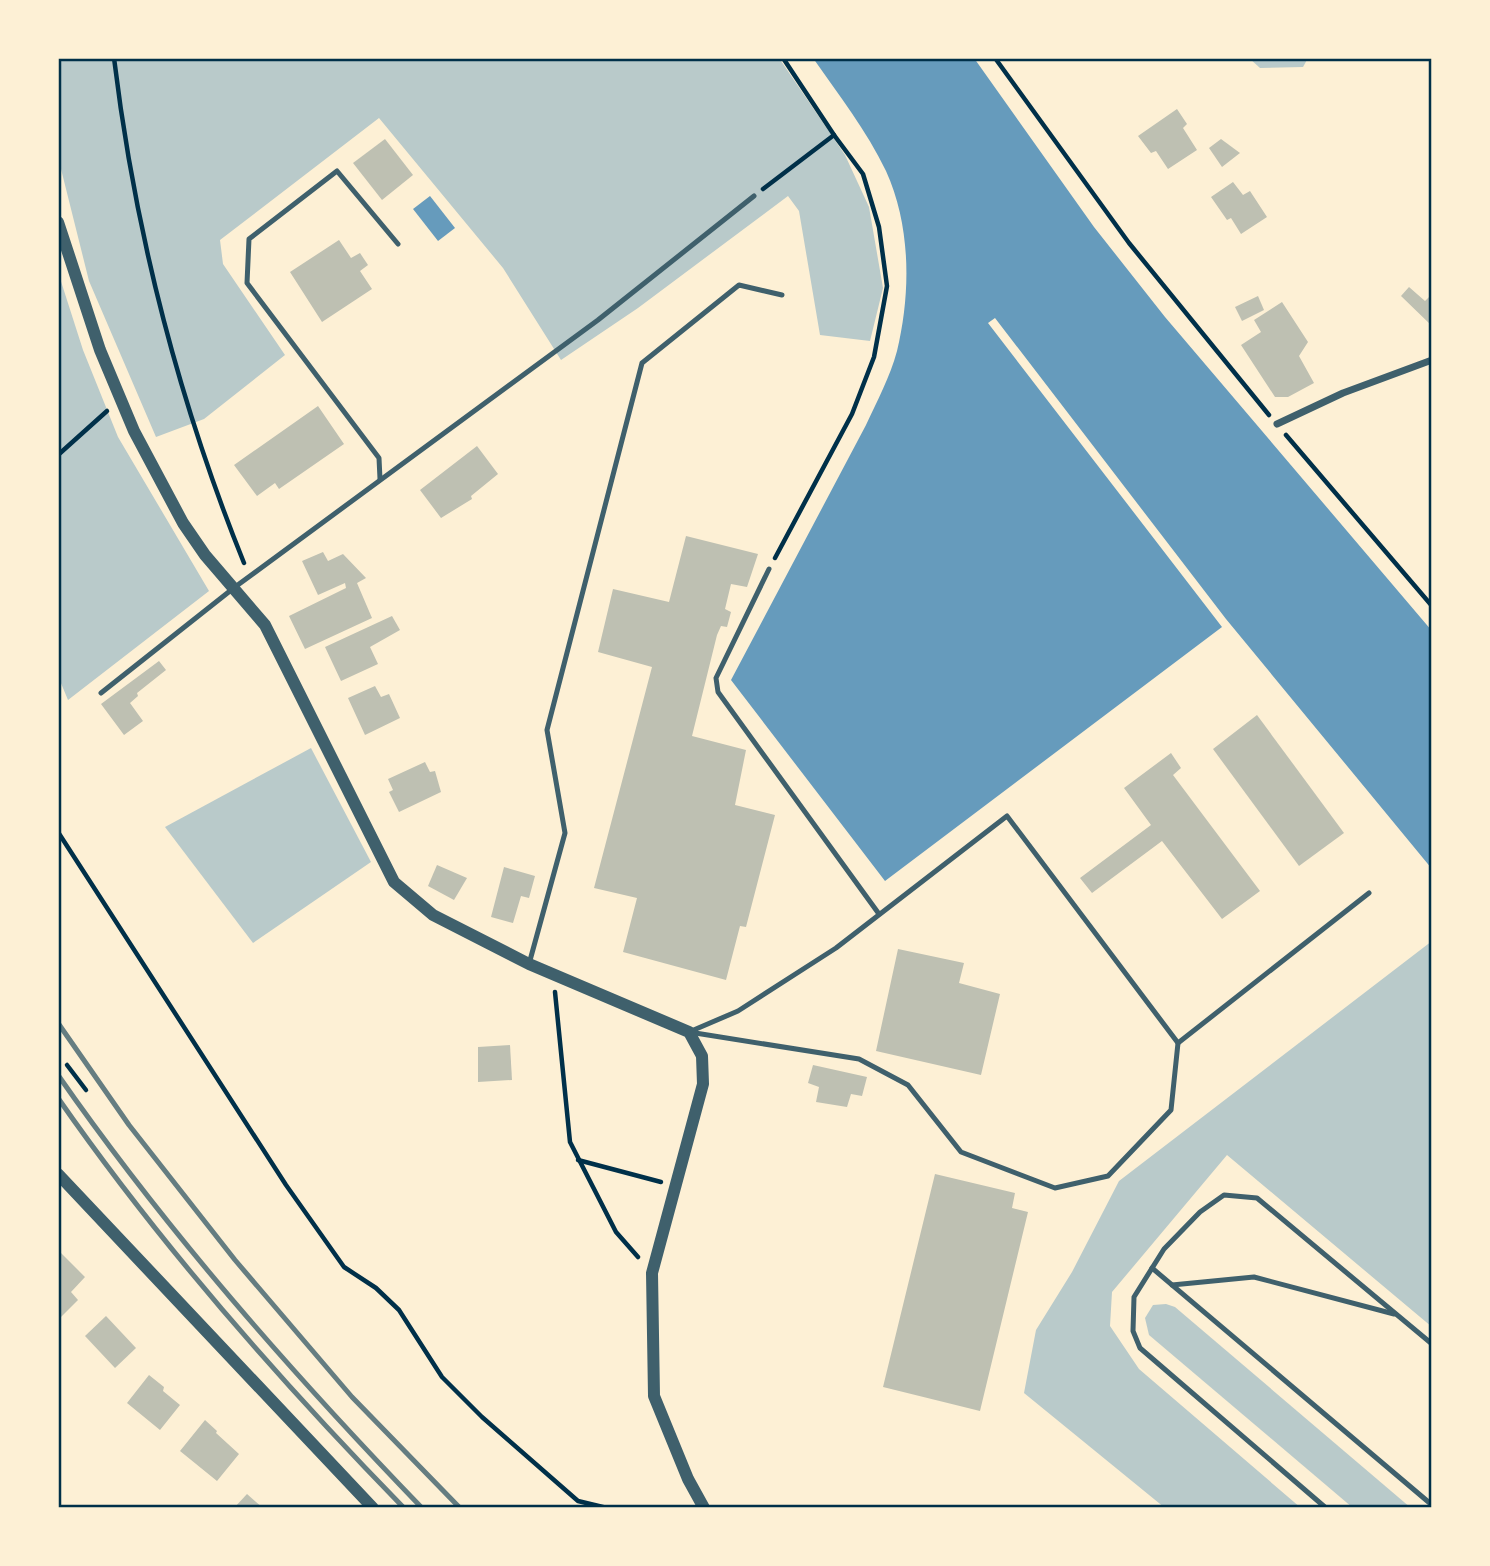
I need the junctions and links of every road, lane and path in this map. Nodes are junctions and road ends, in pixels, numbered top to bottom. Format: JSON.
{"nodes":[{"id":1,"x":114,"y":58,"type":"edge"},
{"id":2,"x":783,"y":58,"type":"edge"},
{"id":3,"x":995,"y":58,"type":"edge"},
{"id":4,"x":834,"y":135,"type":"junction"},
{"id":5,"x":754,"y":196,"type":"joint"},
{"id":6,"x":58,"y":222,"type":"edge"},
{"id":7,"x":398,"y":244,"type":"dead end"},
{"id":8,"x":782,"y":295,"type":"dead end"},
{"id":9,"x":1432,"y":360,"type":"edge"},
{"id":10,"x":121,"y":398,"type":"junction"},
{"id":11,"x":1277,"y":424,"type":"junction"},
{"id":12,"x":58,"y":455,"type":"edge"},
{"id":13,"x":380,"y":479,"type":"junction"},
{"id":14,"x":769,"y":569,"type":"joint"},
{"id":15,"x":249,"y":577,"type":"junction"},
{"id":16,"x":235,"y":587,"type":"junction"},
{"id":17,"x":1432,"y":606,"type":"edge"},
{"id":18,"x":102,"y":693,"type":"dead end"},
{"id":19,"x":58,"y":832,"type":"edge"},
{"id":20,"x":1370,"y":893,"type":"dead end"},
{"id":21,"x":879,"y":914,"type":"junction"},
{"id":22,"x":529,"y":964,"type":"junction"},
{"id":23,"x":553,"y":974,"type":"junction"},
{"id":24,"x":689,"y":1032,"type":"junction"},
{"id":25,"x":1178,"y":1043,"type":"junction"},
{"id":26,"x":67,"y":1065,"type":"dead end"},
{"id":27,"x":86,"y":1090,"type":"dead end"},
{"id":28,"x":577,"y":1160,"type":"junction"},
{"id":29,"x":58,"y":1174,"type":"edge"},
{"id":30,"x":676,"y":1185,"type":"junction"},
{"id":31,"x":1152,"y":1268,"type":"junction"},
{"id":32,"x":652,"y":1273,"type":"junction"},
{"id":33,"x":1172,"y":1285,"type":"junction"},
{"id":34,"x":1397,"y":1315,"type":"junction"},
{"id":35,"x":1432,"y":1345,"type":"edge"},
{"id":36,"x":1432,"y":1505,"type":"edge"},
{"id":37,"x":373,"y":1508,"type":"edge"},
{"id":38,"x":607,"y":1508,"type":"edge"},
{"id":39,"x":704,"y":1508,"type":"edge"},
{"id":40,"x":1326,"y":1508,"type":"edge"}],
"edges":[{"from":1,"to":15,"type":"path"},
{"from":2,"to":4,"type":"path"},
{"from":3,"to":11,"type":"path"},
{"from":4,"to":5,"type":"path"},
{"from":4,"to":14,"type":"path"},
{"from":5,"to":13,"type":"lane"},
{"from":6,"to":10,"type":"street"},
{"from":7,"to":13,"type":"lane"},
{"from":8,"to":22,"type":"lane"},
{"from":9,"to":11,"type":"street"},
{"from":10,"to":12,"type":"path"},
{"from":10,"to":16,"type":"street"},
{"from":11,"to":17,"type":"path"},
{"from":13,"to":15,"type":"lane"},
{"from":14,"to":21,"type":"lane"},
{"from":15,"to":16,"type":"lane"},
{"from":16,"to":18,"type":"lane"},
{"from":16,"to":22,"type":"street"},
{"from":19,"to":38,"type":"path"},
{"from":20,"to":25,"type":"lane"},
{"from":21,"to":24,"type":"lane"},
{"from":21,"to":25,"type":"lane"},
{"from":22,"to":23,"type":"street"},
{"from":23,"to":24,"type":"street"},
{"from":23,"to":28,"type":"path"},
{"from":24,"to":25,"type":"lane"},
{"from":24,"to":30,"type":"street"},
{"from":26,"to":27,"type":"path"},
{"from":28,"to":30,"type":"path"},
{"from":28,"to":32,"type":"path"},
{"from":29,"to":37,"type":"street"},
{"from":30,"to":32,"type":"street"},
{"from":31,"to":33,"type":"lane"},
{"from":31,"to":34,"type":"lane"},
{"from":31,"to":40,"type":"lane"},
{"from":32,"to":39,"type":"street"},
{"from":33,"to":34,"type":"lane"},
{"from":33,"to":36,"type":"lane"},
{"from":34,"to":35,"type":"lane"}]}
